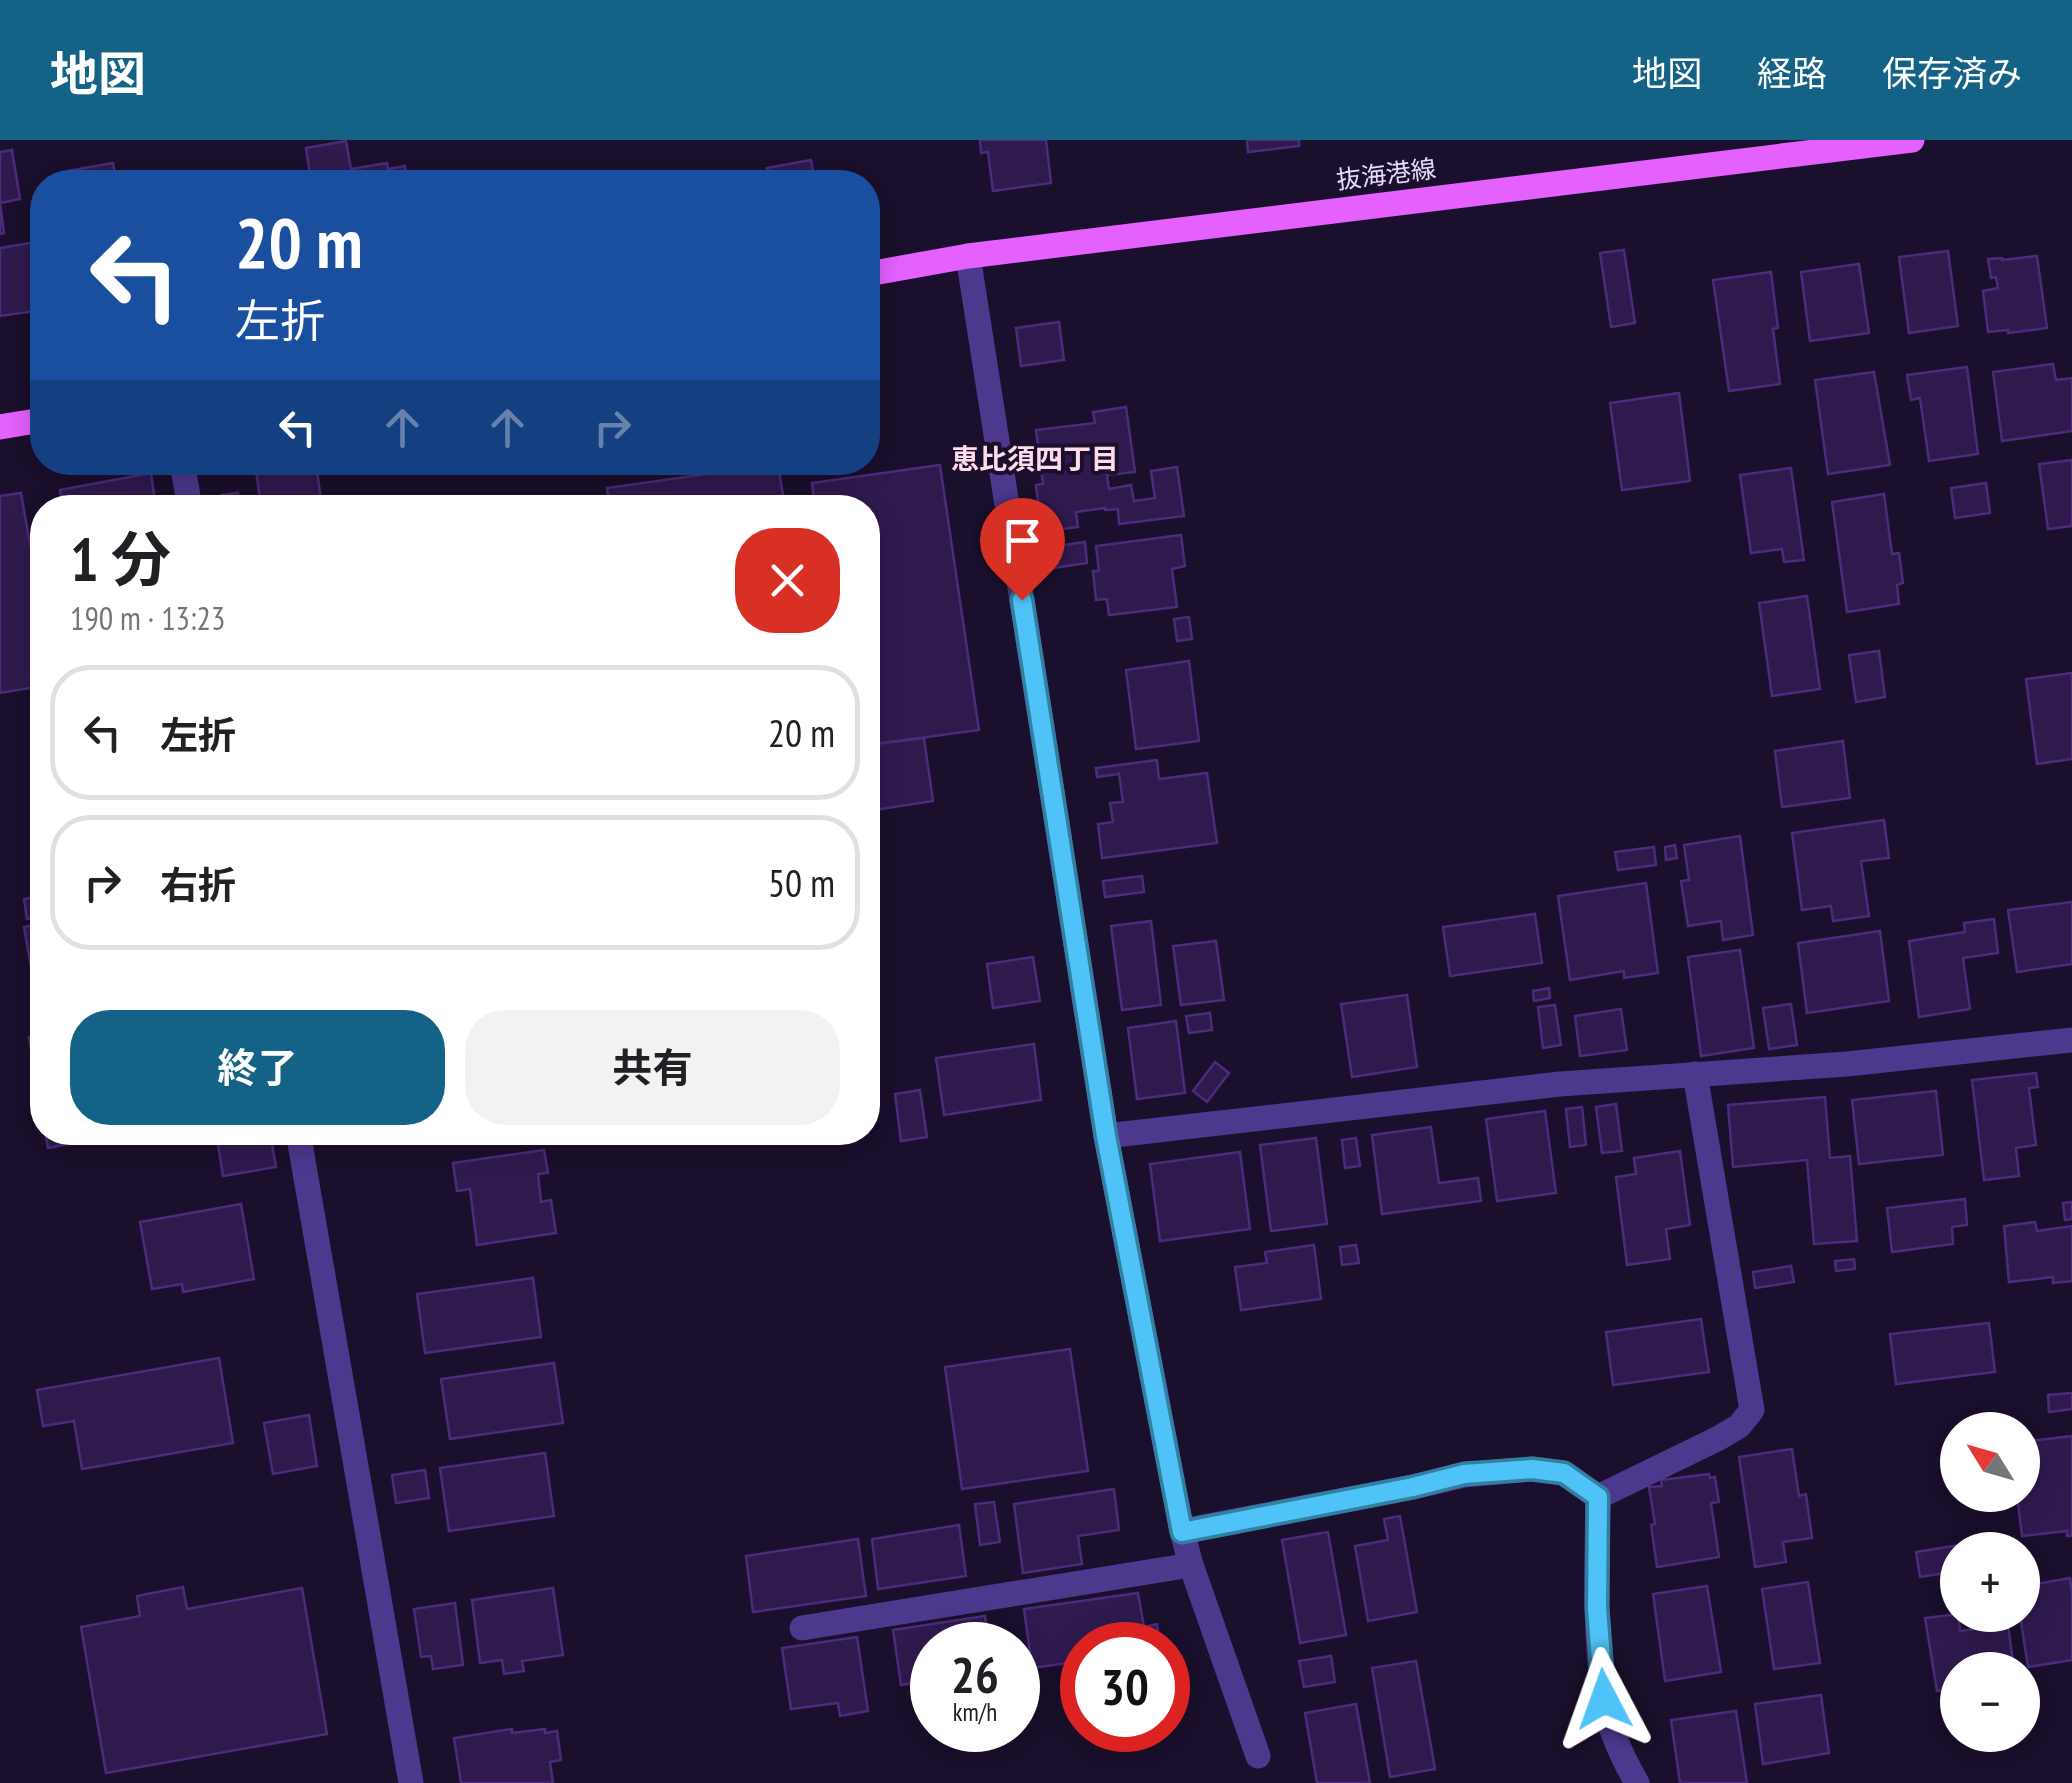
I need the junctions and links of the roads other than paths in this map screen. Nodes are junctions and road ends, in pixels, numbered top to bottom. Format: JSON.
{"nodes":[{"id":1,"x":1912,"y":140,"type":"edge"},
{"id":2,"x":968,"y":256,"type":"junction"},
{"id":3,"x":880,"y":272,"type":"edge"},
{"id":4,"x":30,"y":422,"type":"edge"},
{"id":5,"x":0,"y":428,"type":"edge"},
{"id":6,"x":2072,"y":1040,"type":"edge"},
{"id":7,"x":1695,"y":1074,"type":"junction"},
{"id":8,"x":1106,"y":1136,"type":"junction"},
{"id":9,"x":300,"y":1145,"type":"edge"},
{"id":10,"x":1598,"y":1497,"type":"junction"},
{"id":11,"x":1182,"y":1532,"type":"junction"},
{"id":12,"x":1191,"y":1565,"type":"junction"},
{"id":13,"x":802,"y":1628,"type":"dead end"},
{"id":14,"x":1258,"y":1756,"type":"dead end"},
{"id":15,"x":411,"y":1783,"type":"edge"},
{"id":16,"x":1637,"y":1783,"type":"edge"}],
"edges":[{"from":1,"to":2,"type":"main road","name":"抜海港線"},
{"from":2,"to":3,"type":"main road","name":"抜海港線"},
{"from":2,"to":8,"type":"street"},
{"from":4,"to":5,"type":"main road"},
{"from":6,"to":7,"type":"street"},
{"from":7,"to":8,"type":"street"},
{"from":7,"to":10,"type":"street"},
{"from":8,"to":11,"type":"street"},
{"from":9,"to":15,"type":"street"},
{"from":10,"to":11,"type":"street"},
{"from":10,"to":16,"type":"street"},
{"from":11,"to":12,"type":"street"},
{"from":12,"to":13,"type":"street"},
{"from":12,"to":14,"type":"street"}]}
